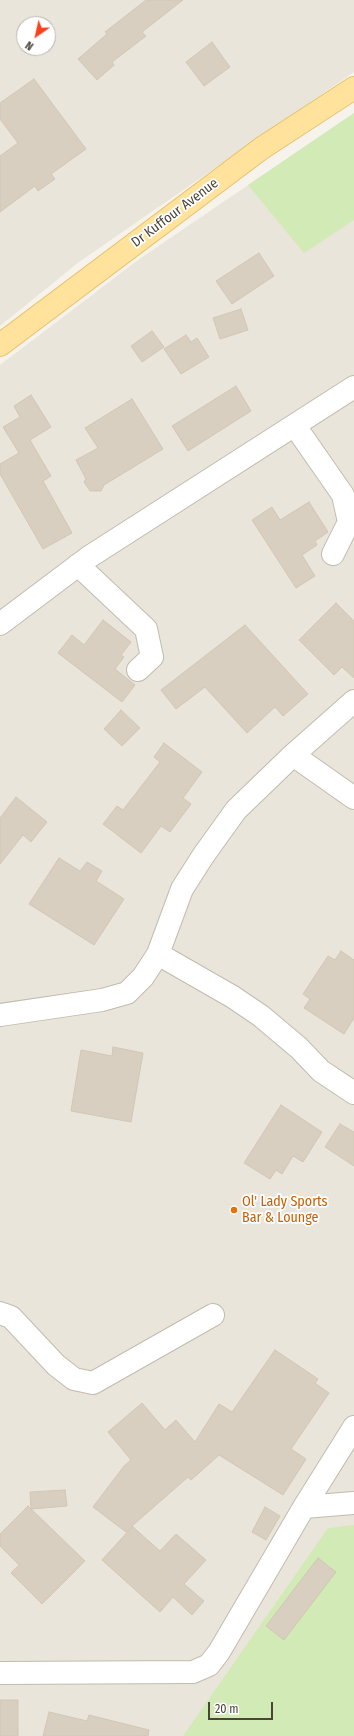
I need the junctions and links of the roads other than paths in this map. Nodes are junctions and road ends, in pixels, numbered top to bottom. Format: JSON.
{"nodes":[{"id":1,"x":354,"y":88,"type":"edge"},
{"id":2,"x":0,"y":345,"type":"edge"},
{"id":3,"x":354,"y":387,"type":"edge"},
{"id":4,"x":295,"y":426,"type":"junction"},
{"id":5,"x":333,"y":554,"type":"dead end"},
{"id":6,"x":78,"y":565,"type":"junction"},
{"id":7,"x":0,"y":624,"type":"edge"},
{"id":8,"x":138,"y":670,"type":"dead end"},
{"id":9,"x":354,"y":701,"type":"edge"},
{"id":10,"x":293,"y":755,"type":"junction"},
{"id":11,"x":354,"y":798,"type":"edge"},
{"id":12,"x":158,"y":954,"type":"junction"},
{"id":13,"x":0,"y":1014,"type":"edge"},
{"id":14,"x":354,"y":1093,"type":"edge"},
{"id":15,"x":0,"y":1313,"type":"edge"},
{"id":16,"x":213,"y":1315,"type":"dead end"},
{"id":17,"x":354,"y":1426,"type":"edge"},
{"id":18,"x":354,"y":1503,"type":"edge"},
{"id":19,"x":304,"y":1507,"type":"junction"},
{"id":20,"x":0,"y":1674,"type":"edge"}],
"edges":[{"from":1,"to":2,"type":"main road","name":"Dr Kuffour Avenue"},
{"from":3,"to":4,"type":"street"},
{"from":4,"to":5,"type":"street"},
{"from":4,"to":6,"type":"street"},
{"from":6,"to":7,"type":"street"},
{"from":6,"to":8,"type":"street"},
{"from":9,"to":10,"type":"street"},
{"from":10,"to":11,"type":"street"},
{"from":10,"to":12,"type":"street"},
{"from":12,"to":13,"type":"street"},
{"from":12,"to":14,"type":"street"},
{"from":15,"to":16,"type":"street"},
{"from":17,"to":19,"type":"street"},
{"from":18,"to":19,"type":"street"},
{"from":19,"to":20,"type":"street"}]}
